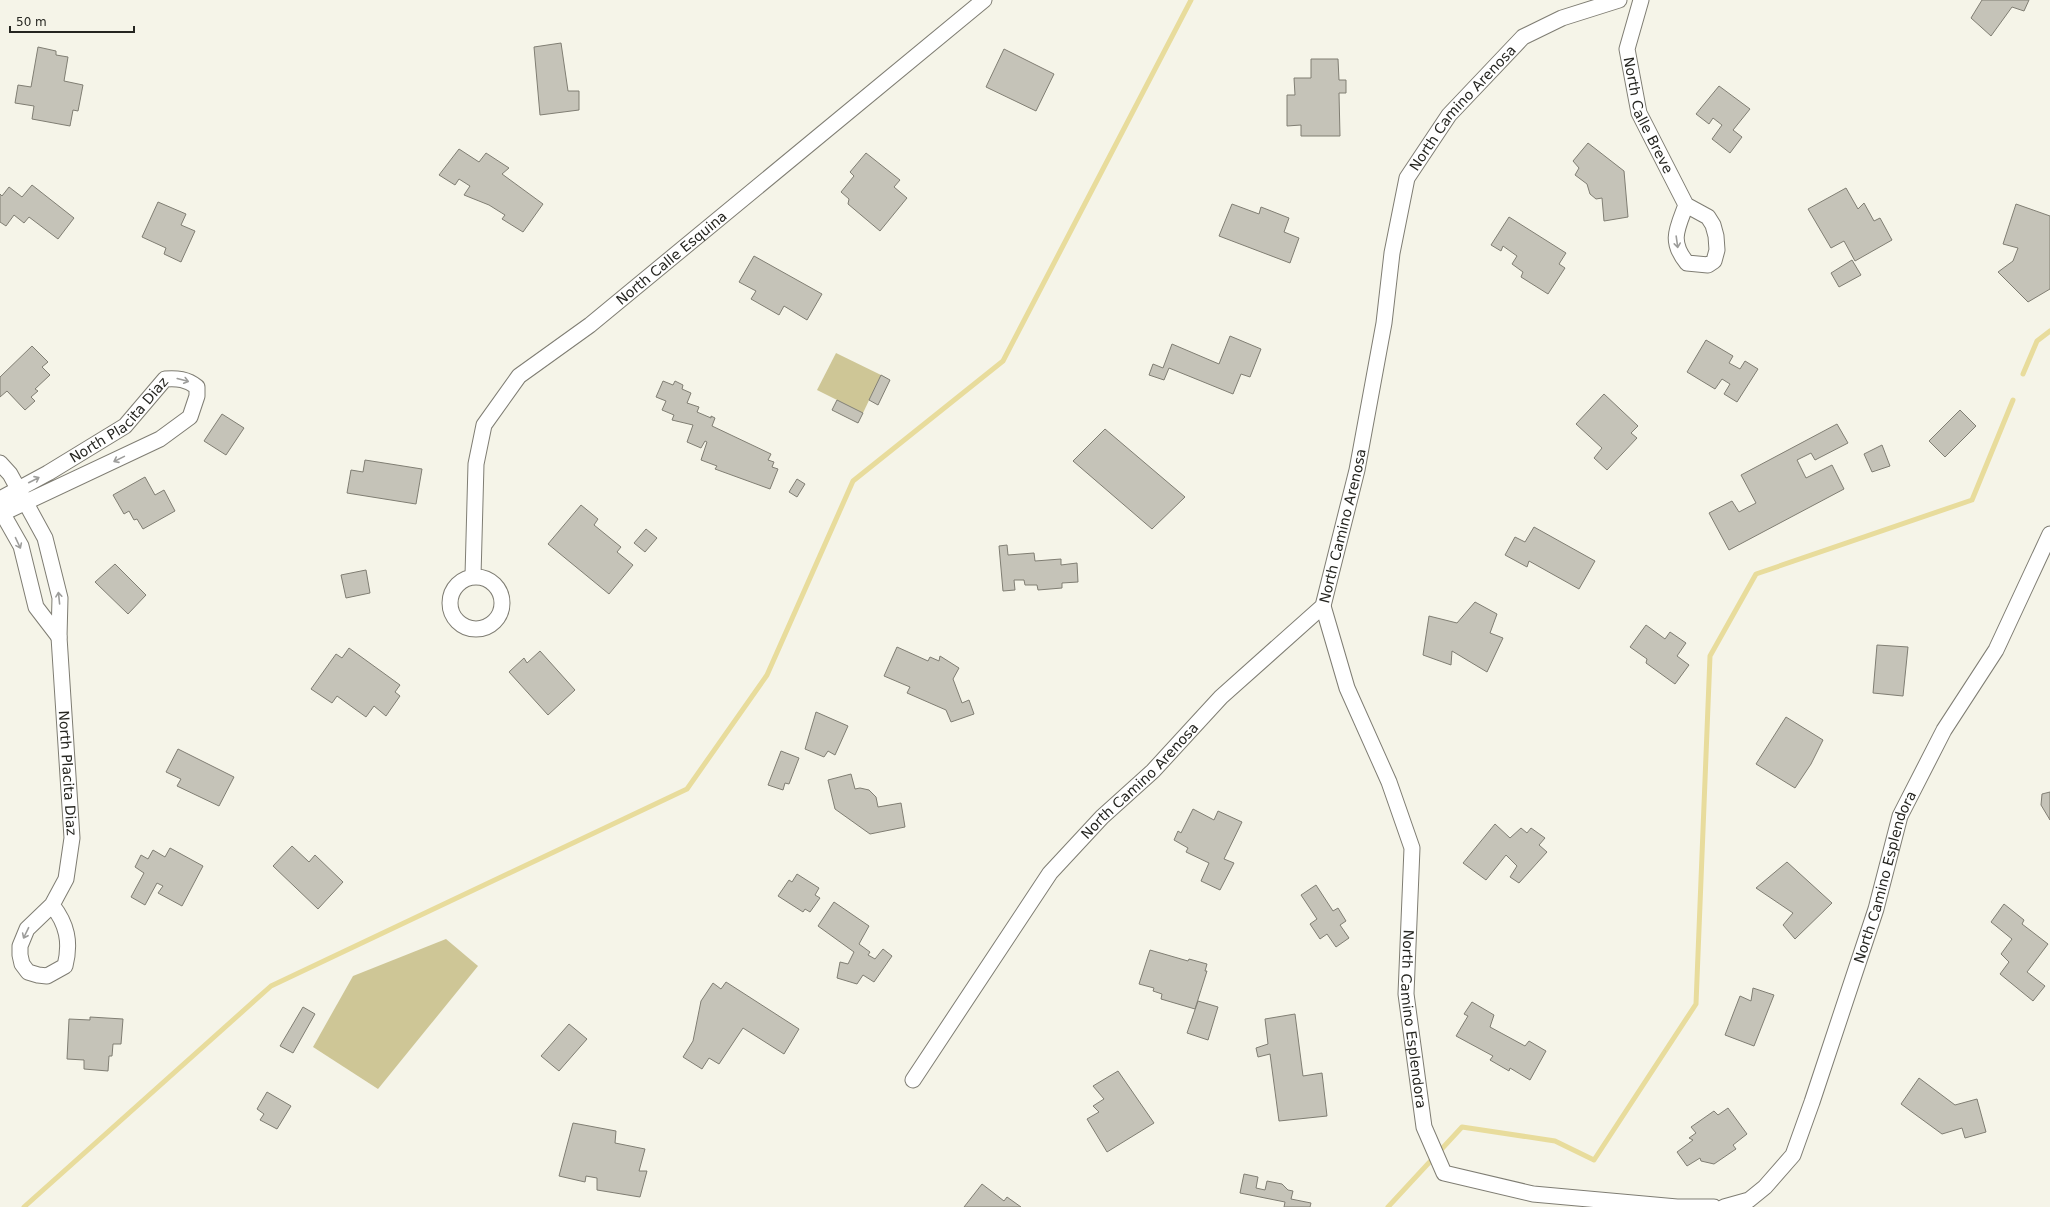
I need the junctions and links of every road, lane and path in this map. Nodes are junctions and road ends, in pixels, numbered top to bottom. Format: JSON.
{"nodes":[{"id":1,"x":984,"y":0,"type":"edge"},
{"id":2,"x":1619,"y":0,"type":"edge"},
{"id":3,"x":1641,"y":0,"type":"edge"},
{"id":4,"x":1686,"y":205,"type":"dead end"},
{"id":5,"x":0,"y":463,"type":"edge"},
{"id":6,"x":18,"y":488,"type":"junction"},
{"id":7,"x":26,"y":502,"type":"junction"},
{"id":8,"x":1,"y":507,"type":"edge"},
{"id":9,"x":2050,"y":534,"type":"edge"},
{"id":10,"x":473,"y":576,"type":"dead end"},
{"id":11,"x":1323,"y":606,"type":"junction"},
{"id":12,"x":59,"y":637,"type":"junction"},
{"id":13,"x":52,"y":905,"type":"dead end"},
{"id":14,"x":913,"y":1080,"type":"dead end"},
{"id":15,"x":1714,"y":1207,"type":"edge"},
{"id":16,"x":1724,"y":1207,"type":"edge"}],
"edges":[{"from":1,"to":10,"type":"street","name":"North Calle Esquina"},
{"from":2,"to":11,"type":"street","name":"North Camino Arenosa"},
{"from":3,"to":4,"type":"street","name":"North Calle Breve"},
{"from":5,"to":6,"type":"street","name":"North Placita Diaz"},
{"from":6,"to":7,"type":"street","name":"North Placita Diaz"},
{"from":6,"to":7,"type":"street","name":"North Placita Diaz","one_way":true},
{"from":6,"to":8,"type":"street","name":"North Placita Diaz"},
{"from":7,"to":8,"type":"street","name":"North Placita Diaz"},
{"from":12,"to":7,"type":"street","name":"North Placita Diaz","one_way":true},
{"from":8,"to":12,"type":"street","one_way":true},
{"from":9,"to":16,"type":"street","name":"North Camino Esplendora"},
{"from":11,"to":14,"type":"street","name":"North Camino Arenosa"},
{"from":11,"to":15,"type":"street","name":"North Camino Esplendora"},
{"from":12,"to":13,"type":"street","name":"North Placita Diaz"}]}
